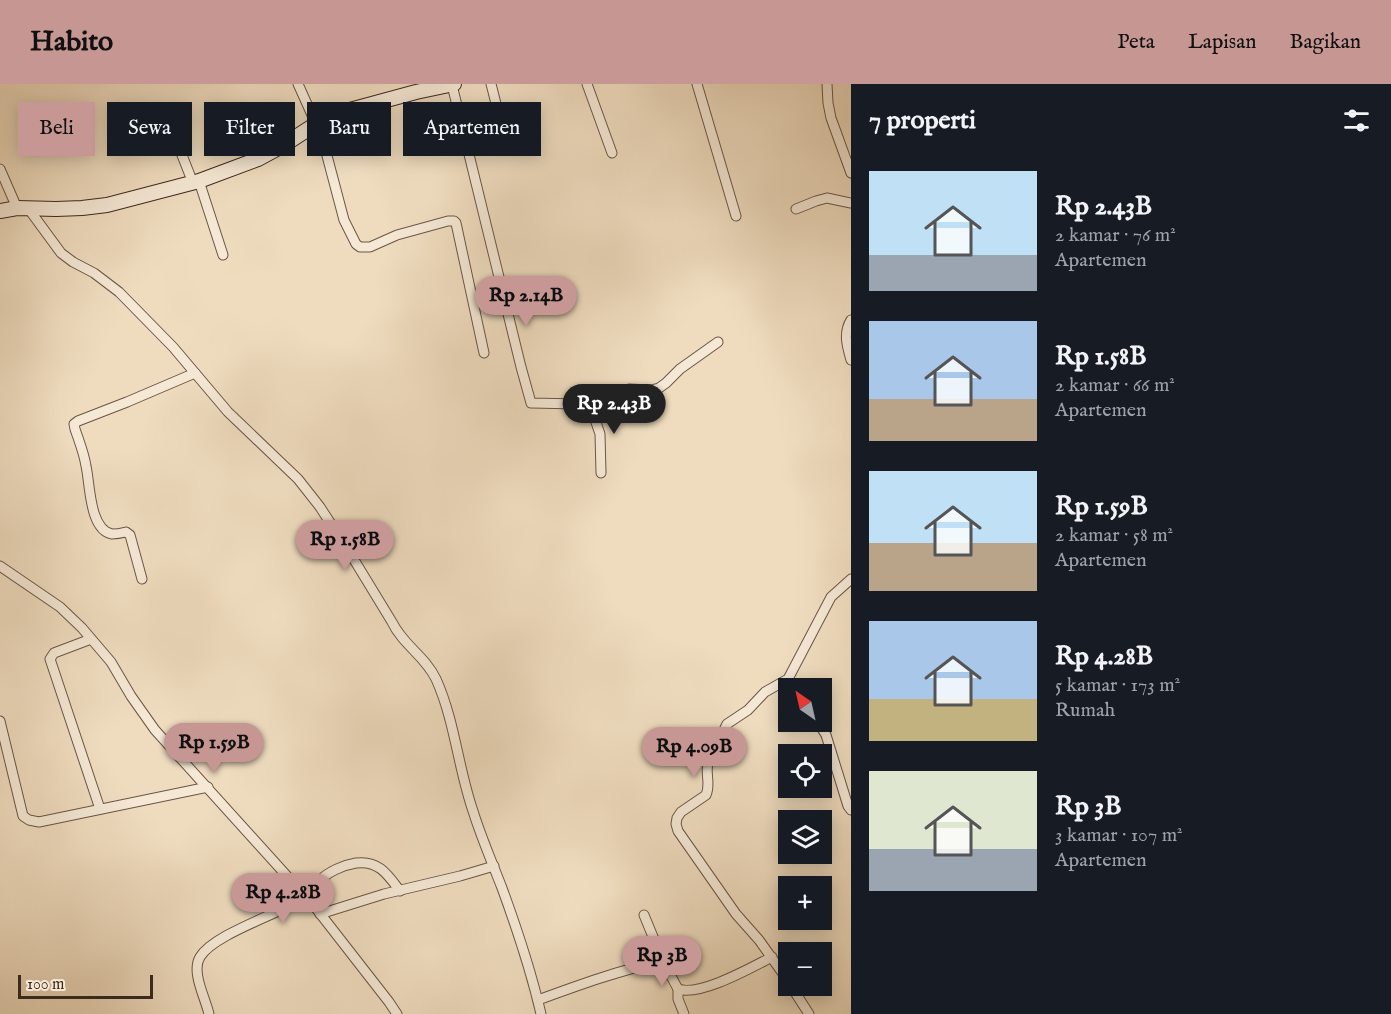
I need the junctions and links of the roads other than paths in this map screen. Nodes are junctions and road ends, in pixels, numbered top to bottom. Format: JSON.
{"nodes":[{"id":1,"x":298,"y":84,"type":"edge"},
{"id":2,"x":453,"y":84,"type":"edge"},
{"id":3,"x":491,"y":84,"type":"edge"},
{"id":4,"x":587,"y":84,"type":"edge"},
{"id":5,"x":697,"y":84,"type":"edge"},
{"id":6,"x":827,"y":84,"type":"edge"},
{"id":7,"x":381,"y":102,"type":"edge"},
{"id":8,"x":496,"y":102,"type":"edge"},
{"id":9,"x":307,"y":108,"type":"edge"},
{"id":10,"x":307,"y":130,"type":"edge"},
{"id":11,"x":612,"y":153,"type":"dead end"},
{"id":12,"x":183,"y":156,"type":"edge"},
{"id":13,"x":327,"y":156,"type":"edge"},
{"id":14,"x":0,"y":169,"type":"edge"},
{"id":15,"x":851,"y":173,"type":"edge"},
{"id":16,"x":196,"y":182,"type":"junction"},
{"id":17,"x":851,"y":203,"type":"edge"},
{"id":18,"x":23,"y":208,"type":"junction"},
{"id":19,"x":796,"y":209,"type":"dead end"},
{"id":20,"x":0,"y":211,"type":"edge"},
{"id":21,"x":736,"y":216,"type":"dead end"},
{"id":22,"x":223,"y":255,"type":"dead end"},
{"id":23,"x":851,"y":320,"type":"edge"},
{"id":24,"x":718,"y":342,"type":"dead end"},
{"id":25,"x":484,"y":353,"type":"dead end"},
{"id":26,"x":851,"y":360,"type":"edge"},
{"id":27,"x":195,"y":373,"type":"junction"},
{"id":28,"x":589,"y":402,"type":"junction"},
{"id":29,"x":601,"y":473,"type":"dead end"},
{"id":30,"x":0,"y":566,"type":"edge"},
{"id":31,"x":142,"y":579,"type":"dead end"},
{"id":32,"x":851,"y":581,"type":"edge"},
{"id":33,"x":91,"y":639,"type":"junction"},
{"id":34,"x":789,"y":678,"type":"edge"},
{"id":35,"x":778,"y":685,"type":"edge"},
{"id":36,"x":0,"y":721,"type":"edge"},
{"id":37,"x":824,"y":732,"type":"edge"},
{"id":38,"x":208,"y":787,"type":"junction"},
{"id":39,"x":100,"y":809,"type":"junction"},
{"id":40,"x":851,"y":810,"type":"edge"},
{"id":41,"x":494,"y":866,"type":"junction"},
{"id":42,"x":400,"y":891,"type":"junction"},
{"id":43,"x":305,"y":897,"type":"junction"},
{"id":44,"x":320,"y":914,"type":"junction"},
{"id":45,"x":644,"y":915,"type":"dead end"},
{"id":46,"x":772,"y":957,"type":"junction"},
{"id":47,"x":663,"y":961,"type":"junction"},
{"id":48,"x":778,"y":966,"type":"edge"},
{"id":49,"x":678,"y":989,"type":"junction"},
{"id":50,"x":798,"y":996,"type":"edge"},
{"id":51,"x":538,"y":1000,"type":"junction"},
{"id":52,"x":209,"y":1014,"type":"edge"},
{"id":53,"x":397,"y":1014,"type":"edge"},
{"id":54,"x":541,"y":1014,"type":"edge"},
{"id":55,"x":684,"y":1014,"type":"edge"},
{"id":56,"x":809,"y":1014,"type":"edge"}],
"edges":[{"from":1,"to":9,"type":"street"},
{"from":2,"to":7,"type":"street"},
{"from":2,"to":28,"type":"street"},
{"from":3,"to":8,"type":"street"},
{"from":4,"to":11,"type":"street"},
{"from":5,"to":21,"type":"street"},
{"from":6,"to":15,"type":"street"},
{"from":10,"to":16,"type":"street"},
{"from":12,"to":16,"type":"street"},
{"from":13,"to":25,"type":"street"},
{"from":14,"to":18,"type":"street"},
{"from":16,"to":18,"type":"street"},
{"from":16,"to":22,"type":"street"},
{"from":17,"to":19,"type":"street"},
{"from":18,"to":20,"type":"street"},
{"from":18,"to":27,"type":"street"},
{"from":23,"to":26,"type":"street"},
{"from":24,"to":28,"type":"street"},
{"from":27,"to":31,"type":"street"},
{"from":27,"to":41,"type":"street"},
{"from":28,"to":29,"type":"street"},
{"from":30,"to":33,"type":"street"},
{"from":32,"to":34,"type":"street"},
{"from":33,"to":38,"type":"street"},
{"from":33,"to":39,"type":"street"},
{"from":35,"to":46,"type":"street"},
{"from":36,"to":39,"type":"street"},
{"from":37,"to":40,"type":"street"},
{"from":38,"to":39,"type":"street"},
{"from":38,"to":43,"type":"street"},
{"from":41,"to":42,"type":"street"},
{"from":41,"to":51,"type":"street"},
{"from":42,"to":43,"type":"street"},
{"from":42,"to":44,"type":"street"},
{"from":43,"to":44,"type":"street"},
{"from":43,"to":52,"type":"street"},
{"from":44,"to":53,"type":"street"},
{"from":45,"to":47,"type":"street"},
{"from":46,"to":48,"type":"street"},
{"from":46,"to":49,"type":"street"},
{"from":47,"to":49,"type":"street"},
{"from":47,"to":51,"type":"street"},
{"from":49,"to":55,"type":"street"},
{"from":50,"to":56,"type":"street"},
{"from":51,"to":54,"type":"street"}]}
